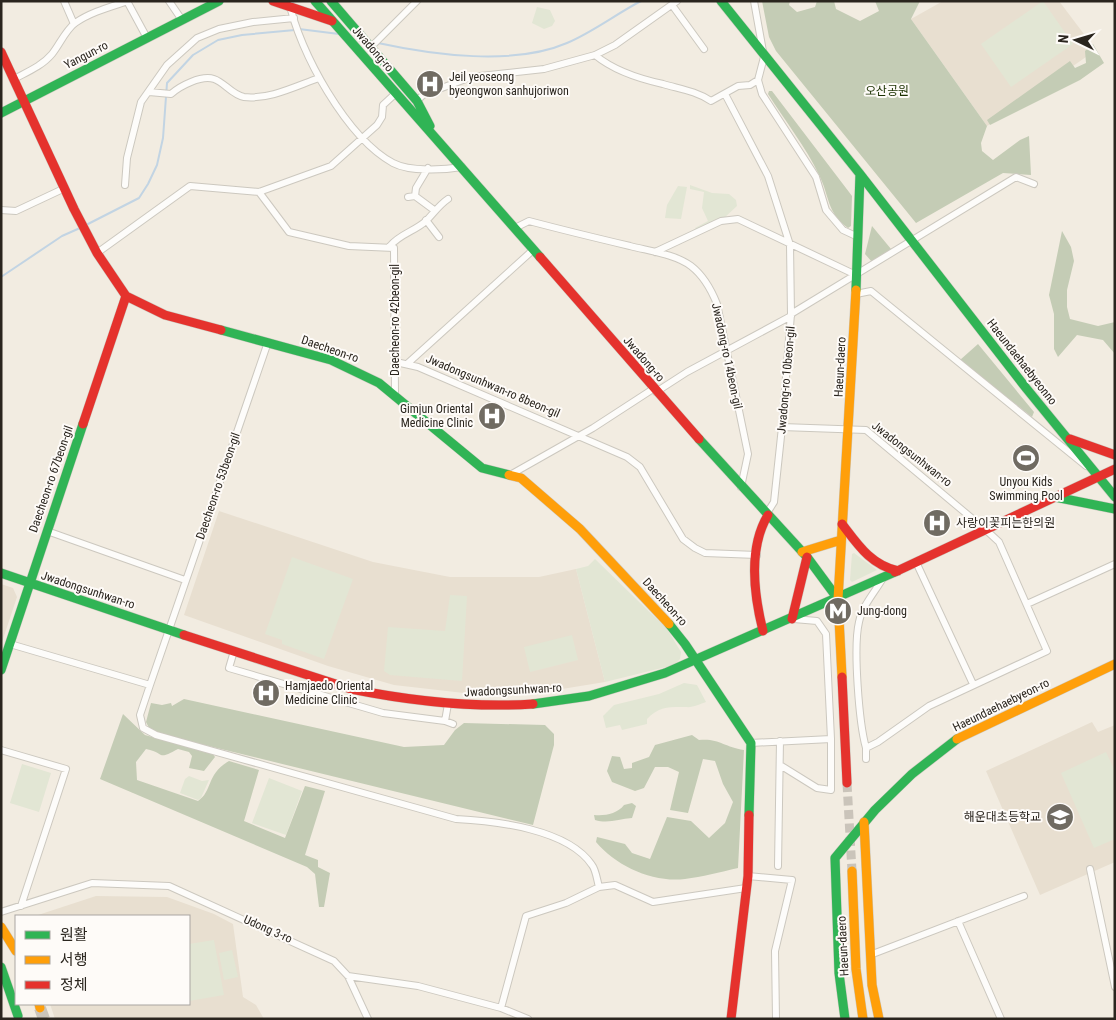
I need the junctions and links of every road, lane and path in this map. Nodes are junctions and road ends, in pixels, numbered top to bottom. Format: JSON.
{"nodes":[{"id":1,"x":64,"y":1,"type":"edge"},
{"id":2,"x":128,"y":1,"type":"edge"},
{"id":3,"x":169,"y":1,"type":"edge"},
{"id":4,"x":219,"y":1,"type":"edge"},
{"id":5,"x":273,"y":1,"type":"edge"},
{"id":6,"x":314,"y":1,"type":"edge"},
{"id":7,"x":331,"y":1,"type":"edge"},
{"id":8,"x":337,"y":1,"type":"edge"},
{"id":9,"x":417,"y":1,"type":"edge"},
{"id":10,"x":721,"y":1,"type":"edge"},
{"id":11,"x":754,"y":1,"type":"edge"},
{"id":12,"x":675,"y":3,"type":"edge"},
{"id":13,"x":290,"y":4,"type":"edge"},
{"id":14,"x":341,"y":13,"type":"junction"},
{"id":15,"x":294,"y":18,"type":"junction"},
{"id":16,"x":182,"y":20,"type":"junction"},
{"id":17,"x":332,"y":21,"type":"junction"},
{"id":18,"x":74,"y":24,"type":"junction"},
{"id":19,"x":147,"y":38,"type":"junction"},
{"id":20,"x":371,"y":47,"type":"junction"},
{"id":21,"x":704,"y":49,"type":"dead end"},
{"id":22,"x":1,"y":52,"type":"edge"},
{"id":23,"x":595,"y":55,"type":"junction"},
{"id":24,"x":764,"y":56,"type":"junction"},
{"id":25,"x":318,"y":78,"type":"junction"},
{"id":26,"x":14,"y":79,"type":"junction"},
{"id":27,"x":758,"y":80,"type":"junction"},
{"id":28,"x":149,"y":92,"type":"junction"},
{"id":29,"x":395,"y":94,"type":"junction"},
{"id":30,"x":724,"y":94,"type":"junction"},
{"id":31,"x":24,"y":101,"type":"junction"},
{"id":32,"x":417,"y":101,"type":"junction"},
{"id":33,"x":1,"y":113,"type":"edge"},
{"id":34,"x":433,"y":133,"type":"junction"},
{"id":35,"x":364,"y":137,"type":"junction"},
{"id":36,"x":462,"y":167,"type":"junction"},
{"id":37,"x":428,"y":168,"type":"junction"},
{"id":38,"x":860,"y":174,"type":"junction"},
{"id":39,"x":1034,"y":184,"type":"dead end"},
{"id":40,"x":125,"y":185,"type":"dead end"},
{"id":41,"x":65,"y":188,"type":"junction"},
{"id":42,"x":259,"y":192,"type":"junction"},
{"id":43,"x":448,"y":199,"type":"dead end"},
{"id":44,"x":1,"y":210,"type":"edge"},
{"id":45,"x":434,"y":210,"type":"junction"},
{"id":46,"x":426,"y":220,"type":"junction"},
{"id":47,"x":515,"y":228,"type":"junction"},
{"id":48,"x":439,"y":237,"type":"dead end"},
{"id":49,"x":858,"y":237,"type":"junction"},
{"id":50,"x":912,"y":242,"type":"junction"},
{"id":51,"x":790,"y":245,"type":"junction"},
{"id":52,"x":390,"y":246,"type":"junction"},
{"id":53,"x":533,"y":250,"type":"junction"},
{"id":54,"x":655,"y":252,"type":"junction"},
{"id":55,"x":96,"y":253,"type":"junction"},
{"id":56,"x":856,"y":275,"type":"junction"},
{"id":57,"x":856,"y":294,"type":"junction"},
{"id":58,"x":126,"y":296,"type":"junction"},
{"id":59,"x":791,"y":315,"type":"junction"},
{"id":60,"x":268,"y":342,"type":"junction"},
{"id":61,"x":727,"y":350,"type":"junction"},
{"id":62,"x":396,"y":362,"type":"junction"},
{"id":63,"x":407,"y":364,"type":"junction"},
{"id":64,"x":654,"y":391,"type":"junction"},
{"id":65,"x":395,"y":395,"type":"junction"},
{"id":66,"x":782,"y":427,"type":"junction"},
{"id":67,"x":849,"y":430,"type":"junction"},
{"id":68,"x":579,"y":436,"type":"junction"},
{"id":69,"x":1067,"y":438,"type":"junction"},
{"id":70,"x":1115,"y":455,"type":"edge"},
{"id":71,"x":1115,"y":470,"type":"edge"},
{"id":72,"x":510,"y":475,"type":"junction"},
{"id":73,"x":1099,"y":477,"type":"junction"},
{"id":74,"x":741,"y":487,"type":"junction"},
{"id":75,"x":1055,"y":497,"type":"junction"},
{"id":76,"x":1115,"y":497,"type":"edge"},
{"id":77,"x":1115,"y":508,"type":"edge"},
{"id":78,"x":768,"y":514,"type":"junction"},
{"id":79,"x":842,"y":524,"type":"junction"},
{"id":80,"x":986,"y":530,"type":"junction"},
{"id":81,"x":46,"y":531,"type":"junction"},
{"id":82,"x":841,"y":540,"type":"junction"},
{"id":83,"x":805,"y":554,"type":"junction"},
{"id":84,"x":757,"y":556,"type":"junction"},
{"id":85,"x":916,"y":562,"type":"junction"},
{"id":86,"x":1115,"y":564,"type":"edge"},
{"id":87,"x":898,"y":571,"type":"junction"},
{"id":88,"x":1,"y":573,"type":"edge"},
{"id":89,"x":883,"y":578,"type":"junction"},
{"id":90,"x":186,"y":580,"type":"junction"},
{"id":91,"x":29,"y":584,"type":"junction"},
{"id":92,"x":838,"y":599,"type":"junction"},
{"id":93,"x":1027,"y":604,"type":"junction"},
{"id":94,"x":792,"y":619,"type":"junction"},
{"id":95,"x":169,"y":629,"type":"junction"},
{"id":96,"x":763,"y":631,"type":"junction"},
{"id":97,"x":10,"y":644,"type":"junction"},
{"id":98,"x":234,"y":651,"type":"junction"},
{"id":99,"x":696,"y":662,"type":"junction"},
{"id":100,"x":1115,"y":664,"type":"edge"},
{"id":101,"x":1,"y":670,"type":"edge"},
{"id":102,"x":972,"y":684,"type":"junction"},
{"id":103,"x":150,"y":685,"type":"junction"},
{"id":104,"x":448,"y":704,"type":"junction"},
{"id":105,"x":445,"y":721,"type":"junction"},
{"id":106,"x":453,"y":724,"type":"dead end"},
{"id":107,"x":831,"y":739,"type":"junction"},
{"id":108,"x":780,"y":741,"type":"junction"},
{"id":109,"x":751,"y":743,"type":"junction"},
{"id":110,"x":866,"y":748,"type":"junction"},
{"id":111,"x":1,"y":750,"type":"edge"},
{"id":112,"x":866,"y":759,"type":"dead end"},
{"id":113,"x":780,"y":765,"type":"junction"},
{"id":114,"x":847,"y":783,"type":"tunnel mouth"},
{"id":115,"x":864,"y":822,"type":"junction"},
{"id":116,"x":778,"y":866,"type":"dead end"},
{"id":117,"x":1090,"y":868,"type":"dead end"},
{"id":118,"x":852,"y":871,"type":"tunnel mouth"},
{"id":119,"x":748,"y":876,"type":"junction"},
{"id":120,"x":599,"y":887,"type":"junction"},
{"id":121,"x":746,"y":888,"type":"junction"},
{"id":122,"x":1024,"y":896,"type":"dead end"},
{"id":123,"x":21,"y":906,"type":"junction"},
{"id":124,"x":1,"y":912,"type":"edge"},
{"id":125,"x":958,"y":920,"type":"junction"},
{"id":126,"x":1,"y":927,"type":"edge"},
{"id":127,"x":15,"y":949,"type":"edge"},
{"id":128,"x":870,"y":955,"type":"junction"},
{"id":129,"x":1,"y":967,"type":"edge"},
{"id":130,"x":348,"y":976,"type":"junction"},
{"id":131,"x":1115,"y":987,"type":"edge"},
{"id":132,"x":501,"y":1008,"type":"junction"},
{"id":133,"x":18,"y":1016,"type":"dead end"},
{"id":134,"x":368,"y":1019,"type":"edge"},
{"id":135,"x":528,"y":1019,"type":"edge"},
{"id":136,"x":731,"y":1019,"type":"edge"},
{"id":137,"x":776,"y":1019,"type":"edge"},
{"id":138,"x":845,"y":1019,"type":"edge"},
{"id":139,"x":863,"y":1019,"type":"edge"},
{"id":140,"x":879,"y":1019,"type":"edge"},
{"id":141,"x":1001,"y":1019,"type":"edge"}],
"edges":[{"from":1,"to":18,"type":"street"},
{"from":2,"to":18,"type":"street"},
{"from":2,"to":19,"type":"street"},
{"from":3,"to":16,"type":"street"},
{"from":4,"to":16,"type":"main road","name":"Yangun-ro"},
{"from":5,"to":13,"type":"main road"},
{"from":6,"to":17,"type":"main road","name":"Jwadong-ro"},
{"from":7,"to":14,"type":"main road","name":"Jwadong-ro"},
{"from":8,"to":14,"type":"main road"},
{"from":9,"to":20,"type":"street"},
{"from":10,"to":24,"type":"main road"},
{"from":11,"to":24,"type":"street"},
{"from":12,"to":21,"type":"street"},
{"from":12,"to":23,"type":"street"},
{"from":13,"to":15,"type":"street"},
{"from":13,"to":17,"type":"main road"},
{"from":14,"to":20,"type":"main road","name":"Jwadong-ro"},
{"from":15,"to":25,"type":"street"},
{"from":15,"to":28,"type":"street"},
{"from":16,"to":19,"type":"main road","name":"Yangun-ro"},
{"from":17,"to":29,"type":"main road","name":"Jwadong-ro"},
{"from":18,"to":26,"type":"street"},
{"from":19,"to":31,"type":"main road","name":"Yangun-ro"},
{"from":20,"to":32,"type":"main road","name":"Jwadong-ro"},
{"from":22,"to":26,"type":"main road","name":"Daecheon-ro"},
{"from":23,"to":30,"type":"street"},
{"from":23,"to":32,"type":"street"},
{"from":24,"to":27,"type":"street"},
{"from":24,"to":38,"type":"main road"},
{"from":25,"to":28,"type":"street"},
{"from":25,"to":35,"type":"street"},
{"from":26,"to":31,"type":"main road","name":"Daecheon-ro"},
{"from":27,"to":30,"type":"street"},
{"from":27,"to":49,"type":"street"},
{"from":28,"to":40,"type":"street"},
{"from":29,"to":34,"type":"main road","name":"Jwadong-ro"},
{"from":29,"to":35,"type":"street"},
{"from":30,"to":51,"type":"street","name":"Jwadong-ro 10beon-gil"},
{"from":31,"to":33,"type":"main road","name":"Yangun-ro"},
{"from":31,"to":41,"type":"main road","name":"Daecheon-ro"},
{"from":32,"to":34,"type":"main road","name":"Jwadong-ro"},
{"from":34,"to":36,"type":"main road","name":"Jwadong-ro"},
{"from":35,"to":37,"type":"street"},
{"from":35,"to":42,"type":"street"},
{"from":36,"to":37,"type":"street"},
{"from":36,"to":47,"type":"main road","name":"Jwadong-ro"},
{"from":37,"to":45,"type":"street"},
{"from":38,"to":49,"type":"main road","name":"Haeun-daero"},
{"from":38,"to":50,"type":"main road"},
{"from":39,"to":50,"type":"street"},
{"from":41,"to":44,"type":"street"},
{"from":41,"to":55,"type":"main road","name":"Daecheon-ro"},
{"from":42,"to":52,"type":"street","name":"Daecheon-ro 42beon-gil"},
{"from":42,"to":55,"type":"street"},
{"from":43,"to":45,"type":"street"},
{"from":45,"to":46,"type":"street","name":"Daecheon-ro 42beon-gil"},
{"from":46,"to":48,"type":"street"},
{"from":46,"to":52,"type":"street","name":"Daecheon-ro 42beon-gil"},
{"from":47,"to":53,"type":"main road","name":"Jwadong-ro"},
{"from":47,"to":54,"type":"street","name":"Jwadong-ro 14beon-gil"},
{"from":49,"to":56,"type":"main road","name":"Haeun-daero"},
{"from":50,"to":56,"type":"street"},
{"from":50,"to":69,"type":"main road","name":"Haeundaehaebyeonno"},
{"from":51,"to":54,"type":"street"},
{"from":51,"to":56,"type":"street"},
{"from":51,"to":59,"type":"street","name":"Jwadong-ro 10beon-gil"},
{"from":52,"to":62,"type":"street","name":"Daecheon-ro 42beon-gil"},
{"from":53,"to":63,"type":"street"},
{"from":53,"to":64,"type":"main road","name":"Jwadong-ro"},
{"from":54,"to":61,"type":"street","name":"Jwadong-ro 14beon-gil"},
{"from":55,"to":58,"type":"main road","name":"Daecheon-ro"},
{"from":56,"to":57,"type":"main road","name":"Haeun-daero"},
{"from":56,"to":59,"type":"street"},
{"from":57,"to":67,"type":"main road","name":"Haeun-daero"},
{"from":57,"to":73,"type":"street"},
{"from":58,"to":60,"type":"main road","name":"Daecheon-ro"},
{"from":58,"to":81,"type":"main road","name":"Daecheon-ro 67beon-gil"},
{"from":59,"to":61,"type":"street"},
{"from":59,"to":66,"type":"street","name":"Jwadong-ro 10beon-gil"},
{"from":60,"to":65,"type":"main road","name":"Daecheon-ro"},
{"from":60,"to":90,"type":"street","name":"Daecheon-ro 53beon-gil"},
{"from":61,"to":64,"type":"street"},
{"from":61,"to":74,"type":"street","name":"Jwadong-ro 14beon-gil"},
{"from":62,"to":63,"type":"street","name":"Jwadongsunhwan-ro 8beon-gil"},
{"from":62,"to":65,"type":"street","name":"Daecheon-ro 42beon-gil"},
{"from":63,"to":68,"type":"street","name":"Jwadongsunhwan-ro 8beon-gil"},
{"from":64,"to":68,"type":"street"},
{"from":64,"to":74,"type":"main road","name":"Jwadong-ro"},
{"from":65,"to":72,"type":"main road","name":"Daecheon-ro"},
{"from":66,"to":67,"type":"street","name":"Jwadongsunhwan-ro"},
{"from":66,"to":78,"type":"street","name":"Jwadong-ro 10beon-gil"},
{"from":67,"to":79,"type":"main road","name":"Haeun-daero"},
{"from":67,"to":80,"type":"street","name":"Jwadongsunhwan-ro"},
{"from":68,"to":72,"type":"street"},
{"from":68,"to":84,"type":"street","name":"Jwadongsunhwan-ro 8beon-gil"},
{"from":69,"to":70,"type":"main road"},
{"from":69,"to":73,"type":"main road","name":"Haeundaehaebyeonno"},
{"from":71,"to":73,"type":"main road","name":"Jwadongsunhwan-ro"},
{"from":72,"to":99,"type":"main road","name":"Daecheon-ro"},
{"from":73,"to":75,"type":"main road","name":"Jwadongsunhwan-ro"},
{"from":73,"to":76,"type":"main road","name":"Haeundaehaebyeonno"},
{"from":74,"to":78,"type":"main road","name":"Jwadong-ro"},
{"from":75,"to":77,"type":"main road"},
{"from":75,"to":80,"type":"main road","name":"Jwadongsunhwan-ro"},
{"from":78,"to":83,"type":"main road","name":"Jwadong-ro"},
{"from":78,"to":84,"type":"main road"},
{"from":79,"to":82,"type":"main road","name":"Haeun-daero"},
{"from":79,"to":87,"type":"main road"},
{"from":80,"to":85,"type":"main road","name":"Jwadongsunhwan-ro"},
{"from":80,"to":93,"type":"street","name":"Jwadongsunhwan-ro"},
{"from":81,"to":90,"type":"street"},
{"from":81,"to":91,"type":"main road","name":"Daecheon-ro 67beon-gil"},
{"from":82,"to":83,"type":"main road"},
{"from":82,"to":92,"type":"main road","name":"Haeun-daero"},
{"from":83,"to":92,"type":"main road","name":"Jwadong-ro"},
{"from":83,"to":94,"type":"main road"},
{"from":84,"to":96,"type":"main road"},
{"from":85,"to":87,"type":"main road","name":"Jwadongsunhwan-ro"},
{"from":85,"to":102,"type":"street"},
{"from":86,"to":93,"type":"street"},
{"from":87,"to":89,"type":"main road","name":"Jwadongsunhwan-ro"},
{"from":88,"to":91,"type":"main road","name":"Jwadongsunhwan-ro"},
{"from":89,"to":92,"type":"main road","name":"Jwadongsunhwan-ro"},
{"from":89,"to":110,"type":"street"},
{"from":90,"to":95,"type":"street","name":"Daecheon-ro 53beon-gil"},
{"from":91,"to":95,"type":"main road","name":"Jwadongsunhwan-ro"},
{"from":91,"to":97,"type":"main road","name":"Daecheon-ro 67beon-gil"},
{"from":92,"to":94,"type":"main road","name":"Jwadongsunhwan-ro"},
{"from":92,"to":114,"type":"main road","name":"Haeun-daero"},
{"from":93,"to":102,"type":"street","name":"Jwadongsunhwan-ro"},
{"from":94,"to":96,"type":"main road","name":"Jwadongsunhwan-ro"},
{"from":94,"to":107,"type":"street"},
{"from":95,"to":98,"type":"main road","name":"Jwadongsunhwan-ro"},
{"from":95,"to":103,"type":"street"},
{"from":96,"to":99,"type":"main road","name":"Jwadongsunhwan-ro"},
{"from":97,"to":101,"type":"main road","name":"Daecheon-ro 67beon-gil"},
{"from":97,"to":103,"type":"street"},
{"from":98,"to":104,"type":"main road","name":"Jwadongsunhwan-ro"},
{"from":98,"to":105,"type":"street"},
{"from":99,"to":104,"type":"main road","name":"Jwadongsunhwan-ro"},
{"from":99,"to":109,"type":"main road","name":"Daecheon-ro"},
{"from":100,"to":115,"type":"main road","name":"Haeundaehaebyeon-ro"},
{"from":102,"to":110,"type":"street"},
{"from":103,"to":120,"type":"street"},
{"from":104,"to":105,"type":"street"},
{"from":105,"to":106,"type":"street"},
{"from":107,"to":108,"type":"street"},
{"from":107,"to":113,"type":"street"},
{"from":108,"to":109,"type":"street"},
{"from":108,"to":113,"type":"street"},
{"from":109,"to":119,"type":"main road"},
{"from":110,"to":112,"type":"street"},
{"from":111,"to":123,"type":"street"},
{"from":113,"to":116,"type":"street"},
{"from":115,"to":128,"type":"main road"},
{"from":115,"to":138,"type":"main road","name":"Haeundaehaebyeon-ro"},
{"from":117,"to":131,"type":"street"},
{"from":118,"to":139,"type":"main road","name":"Haeun-daero"},
{"from":119,"to":121,"type":"main road"},
{"from":119,"to":137,"type":"street"},
{"from":120,"to":121,"type":"street"},
{"from":120,"to":132,"type":"street"},
{"from":121,"to":136,"type":"main road"},
{"from":122,"to":125,"type":"street"},
{"from":123,"to":124,"type":"street","name":"Udong 3-ro"},
{"from":123,"to":130,"type":"street","name":"Udong 3-ro"},
{"from":125,"to":128,"type":"street"},
{"from":125,"to":141,"type":"street"},
{"from":126,"to":127,"type":"main road"},
{"from":128,"to":140,"type":"main road"},
{"from":129,"to":133,"type":"main road"},
{"from":130,"to":132,"type":"street"},
{"from":130,"to":134,"type":"street"},
{"from":132,"to":135,"type":"street"}]}
